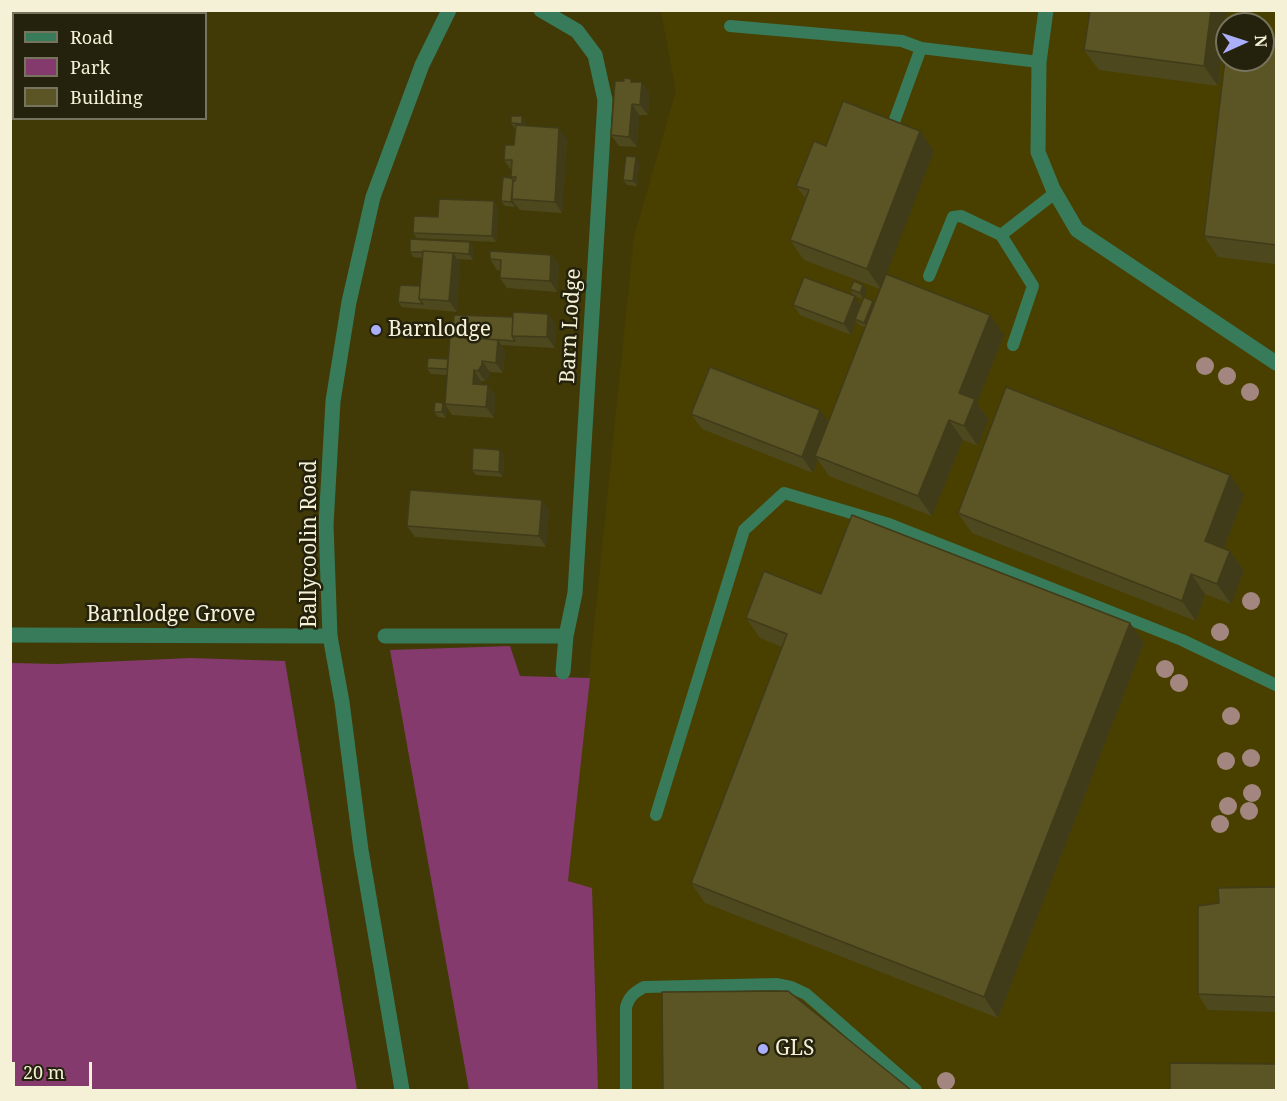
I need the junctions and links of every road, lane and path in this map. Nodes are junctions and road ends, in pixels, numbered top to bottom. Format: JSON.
{"nodes":[{"id":1,"x":449,"y":10,"type":"edge"},
{"id":2,"x":541,"y":10,"type":"edge"},
{"id":3,"x":1046,"y":10,"type":"edge"},
{"id":4,"x":729,"y":26,"type":"dead end"},
{"id":5,"x":921,"y":48,"type":"junction"},
{"id":6,"x":1039,"y":62,"type":"junction"},
{"id":7,"x":894,"y":122,"type":"edge"},
{"id":8,"x":1055,"y":193,"type":"junction"},
{"id":9,"x":1000,"y":235,"type":"junction"},
{"id":10,"x":929,"y":276,"type":"dead end"},
{"id":11,"x":1013,"y":345,"type":"dead end"},
{"id":12,"x":1276,"y":363,"type":"edge"},
{"id":13,"x":10,"y":635,"type":"edge"},
{"id":14,"x":330,"y":636,"type":"junction"},
{"id":15,"x":385,"y":636,"type":"dead end"},
{"id":16,"x":566,"y":636,"type":"junction"},
{"id":17,"x":563,"y":672,"type":"dead end"},
{"id":18,"x":1276,"y":685,"type":"edge"},
{"id":19,"x":656,"y":815,"type":"dead end"},
{"id":20,"x":402,"y":1090,"type":"edge"},
{"id":21,"x":626,"y":1090,"type":"edge"},
{"id":22,"x":916,"y":1090,"type":"edge"}],
"edges":[{"from":1,"to":14,"type":"street","name":"Ballycoolin Road"},
{"from":2,"to":16,"type":"street","name":"Barn Lodge"},
{"from":3,"to":6,"type":"street"},
{"from":4,"to":5,"type":"lane"},
{"from":5,"to":6,"type":"lane"},
{"from":5,"to":7,"type":"lane"},
{"from":6,"to":8,"type":"street"},
{"from":8,"to":9,"type":"lane"},
{"from":8,"to":12,"type":"street"},
{"from":9,"to":10,"type":"lane"},
{"from":9,"to":11,"type":"lane"},
{"from":13,"to":14,"type":"street","name":"Barnlodge Grove"},
{"from":14,"to":20,"type":"street","name":"Ballycoolin Road"},
{"from":15,"to":16,"type":"street"},
{"from":16,"to":17,"type":"street","name":"Barn Lodge"},
{"from":18,"to":19,"type":"lane"},
{"from":21,"to":22,"type":"lane"}]}
